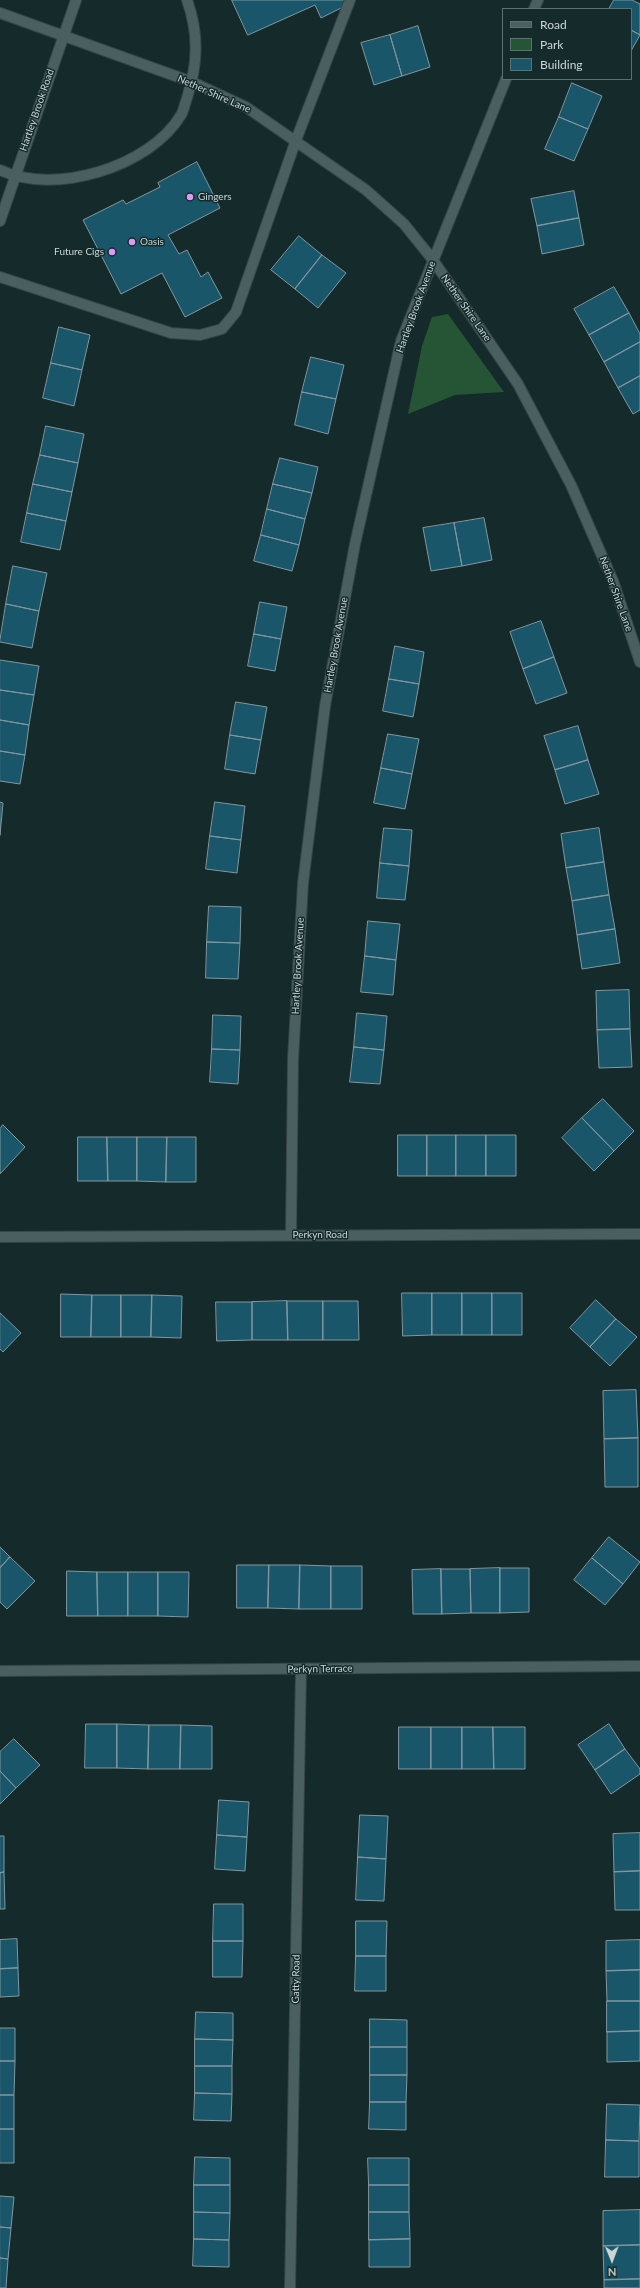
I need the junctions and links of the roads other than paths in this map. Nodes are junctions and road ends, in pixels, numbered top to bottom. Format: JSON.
{"nodes":[{"id":1,"x":76,"y":0,"type":"edge"},
{"id":2,"x":187,"y":0,"type":"edge"},
{"id":3,"x":350,"y":0,"type":"edge"},
{"id":4,"x":0,"y":13,"type":"edge"},
{"id":5,"x":62,"y":36,"type":"junction"},
{"id":6,"x":506,"y":80,"type":"edge"},
{"id":7,"x":192,"y":82,"type":"junction"},
{"id":8,"x":296,"y":140,"type":"junction"},
{"id":9,"x":0,"y":170,"type":"edge"},
{"id":10,"x":14,"y":176,"type":"junction"},
{"id":11,"x":0,"y":220,"type":"edge"},
{"id":12,"x":433,"y":260,"type":"junction"},
{"id":13,"x":0,"y":277,"type":"edge"},
{"id":14,"x":640,"y":662,"type":"edge"},
{"id":15,"x":640,"y":1234,"type":"edge"},
{"id":16,"x":291,"y":1235,"type":"junction"},
{"id":17,"x":0,"y":1237,"type":"edge"},
{"id":18,"x":640,"y":1666,"type":"edge"},
{"id":19,"x":301,"y":1669,"type":"junction"},
{"id":20,"x":0,"y":1671,"type":"edge"},
{"id":21,"x":290,"y":2288,"type":"edge"}],
"edges":[{"from":1,"to":5,"type":"street","name":"Hartley Brook Road"},
{"from":2,"to":7,"type":"street"},
{"from":3,"to":8,"type":"street"},
{"from":4,"to":5,"type":"street","name":"Nether Shire Lane"},
{"from":5,"to":7,"type":"street","name":"Nether Shire Lane"},
{"from":5,"to":10,"type":"street","name":"Hartley Brook Road"},
{"from":6,"to":12,"type":"street","name":"Hartley Brook Avenue"},
{"from":7,"to":8,"type":"street","name":"Nether Shire Lane"},
{"from":7,"to":10,"type":"street"},
{"from":8,"to":12,"type":"street","name":"Nether Shire Lane"},
{"from":8,"to":13,"type":"street"},
{"from":9,"to":10,"type":"street"},
{"from":10,"to":11,"type":"street","name":"Hartley Brook Road"},
{"from":12,"to":14,"type":"street","name":"Nether Shire Lane"},
{"from":12,"to":16,"type":"street","name":"Hartley Brook Avenue"},
{"from":15,"to":16,"type":"street","name":"Perkyn Road"},
{"from":16,"to":17,"type":"street","name":"Perkyn Road"},
{"from":18,"to":19,"type":"street","name":"Perkyn Terrace"},
{"from":19,"to":20,"type":"street","name":"Perkyn Terrace"},
{"from":19,"to":21,"type":"street","name":"Gatty Road"}]}
